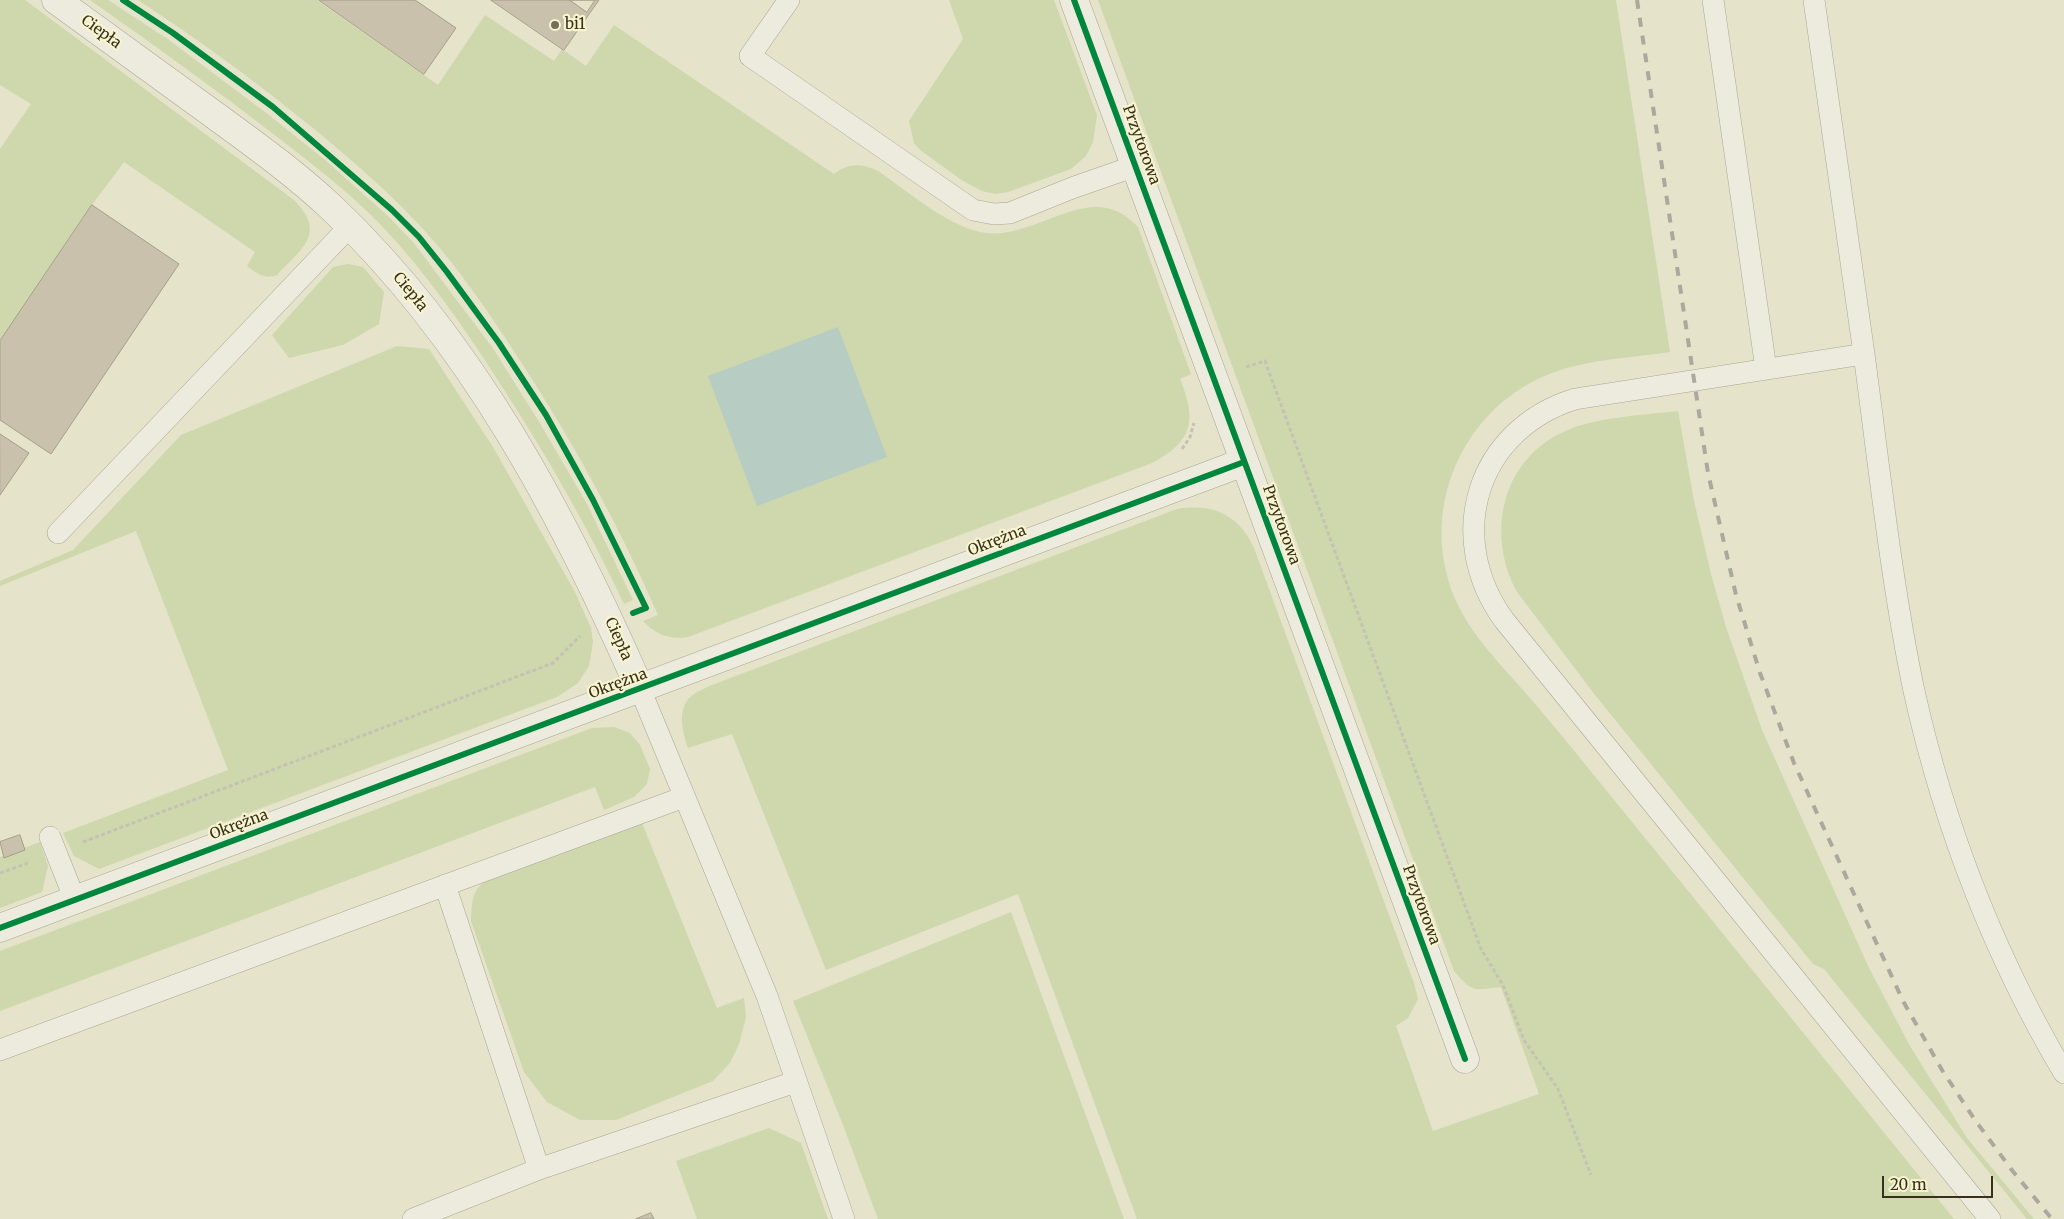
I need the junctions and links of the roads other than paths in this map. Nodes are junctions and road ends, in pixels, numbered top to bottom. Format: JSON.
{"nodes":[{"id":1,"x":56,"y":0,"type":"edge"},
{"id":2,"x":789,"y":0,"type":"edge"},
{"id":3,"x":1074,"y":0,"type":"edge"},
{"id":4,"x":1713,"y":0,"type":"edge"},
{"id":5,"x":1814,"y":0,"type":"edge"},
{"id":6,"x":1135,"y":166,"type":"junction"},
{"id":7,"x":350,"y":226,"type":"junction"},
{"id":8,"x":1864,"y":354,"type":"junction"},
{"id":9,"x":1766,"y":369,"type":"junction"},
{"id":10,"x":1244,"y":462,"type":"junction"},
{"id":11,"x":58,"y":533,"type":"dead end"},
{"id":12,"x":640,"y":689,"type":"junction"},
{"id":13,"x":684,"y":797,"type":"junction"},
{"id":14,"x":53,"y":845,"type":"road end"},
{"id":15,"x":445,"y":885,"type":"junction"},
{"id":16,"x":75,"y":900,"type":"junction"},
{"id":17,"x":0,"y":928,"type":"edge"},
{"id":18,"x":0,"y":1050,"type":"edge"},
{"id":19,"x":1465,"y":1059,"type":"dead end"},
{"id":20,"x":2064,"y":1073,"type":"edge"},
{"id":21,"x":795,"y":1082,"type":"junction"},
{"id":22,"x":540,"y":1169,"type":"junction"},
{"id":23,"x":413,"y":1219,"type":"edge"},
{"id":24,"x":844,"y":1219,"type":"edge"},
{"id":25,"x":1990,"y":1219,"type":"edge"}],
"edges":[{"from":1,"to":7,"type":"street","name":"Ciepła"},
{"from":2,"to":6,"type":"lane"},
{"from":3,"to":6,"type":"street","name":"Przytorowa"},
{"from":4,"to":9,"type":"lane"},
{"from":5,"to":8,"type":"lane"},
{"from":6,"to":10,"type":"street","name":"Przytorowa"},
{"from":7,"to":11,"type":"lane"},
{"from":7,"to":12,"type":"street","name":"Ciepła"},
{"from":8,"to":9,"type":"lane"},
{"from":8,"to":20,"type":"lane"},
{"from":9,"to":25,"type":"lane"},
{"from":10,"to":12,"type":"street","name":"Okrężna"},
{"from":10,"to":19,"type":"street","name":"Przytorowa"},
{"from":12,"to":13,"type":"lane"},
{"from":12,"to":16,"type":"street","name":"Okrężna"},
{"from":13,"to":15,"type":"lane"},
{"from":13,"to":21,"type":"lane"},
{"from":14,"to":16,"type":"lane"},
{"from":15,"to":18,"type":"lane"},
{"from":15,"to":22,"type":"lane"},
{"from":16,"to":17,"type":"street","name":"Okrężna"},
{"from":21,"to":22,"type":"lane"},
{"from":21,"to":24,"type":"lane"},
{"from":22,"to":23,"type":"lane"}]}
